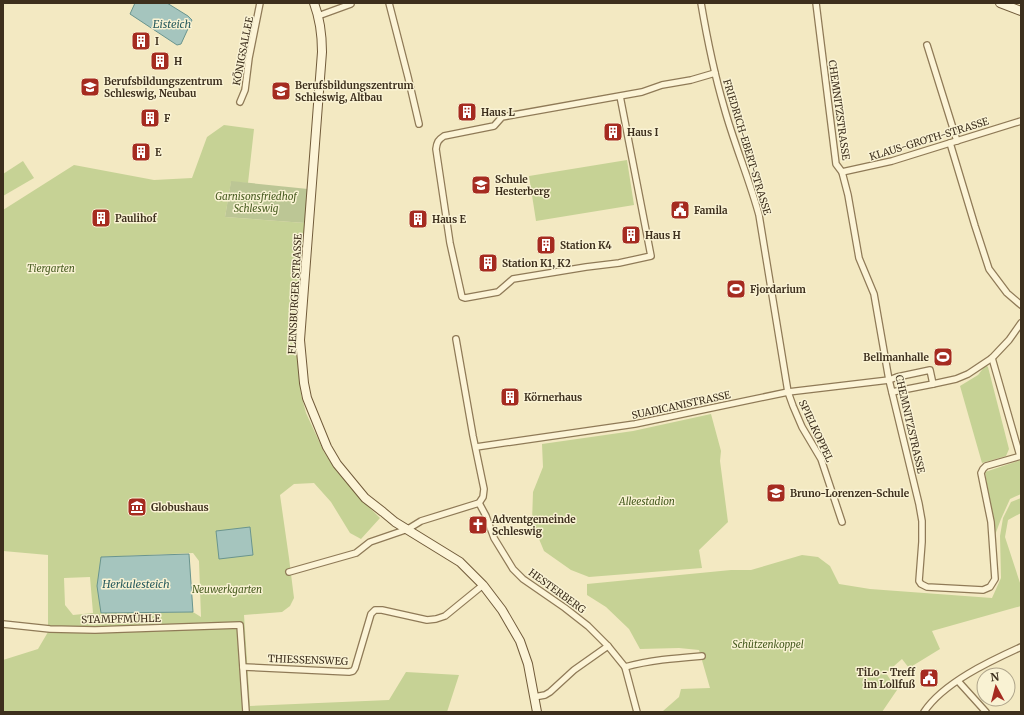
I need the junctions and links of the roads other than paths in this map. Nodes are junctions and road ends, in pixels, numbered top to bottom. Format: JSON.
{"nodes":[{"id":1,"x":260,"y":3,"type":"edge"},
{"id":2,"x":314,"y":3,"type":"edge"},
{"id":3,"x":351,"y":3,"type":"edge"},
{"id":4,"x":389,"y":3,"type":"edge"},
{"id":5,"x":701,"y":3,"type":"edge"},
{"id":6,"x":816,"y":3,"type":"edge"},
{"id":7,"x":1000,"y":3,"type":"edge"},
{"id":8,"x":1021,"y":11,"type":"edge"},
{"id":9,"x":318,"y":16,"type":"junction"},
{"id":10,"x":927,"y":45,"type":"dead end"},
{"id":11,"x":715,"y":73,"type":"junction"},
{"id":12,"x":620,"y":96,"type":"junction"},
{"id":13,"x":240,"y":102,"type":"dead end"},
{"id":14,"x":1021,"y":121,"type":"edge"},
{"id":15,"x":419,"y":124,"type":"dead end"},
{"id":16,"x":957,"y":141,"type":"junction"},
{"id":17,"x":950,"y":143,"type":"junction"},
{"id":18,"x":842,"y":172,"type":"junction"},
{"id":19,"x":1021,"y":305,"type":"edge"},
{"id":20,"x":1021,"y":323,"type":"edge"},
{"id":21,"x":456,"y":339,"type":"dead end"},
{"id":22,"x":992,"y":358,"type":"junction"},
{"id":23,"x":889,"y":380,"type":"junction"},
{"id":24,"x":933,"y":384,"type":"junction"},
{"id":25,"x":788,"y":392,"type":"junction"},
{"id":26,"x":892,"y":392,"type":"junction"},
{"id":27,"x":476,"y":447,"type":"junction"},
{"id":28,"x":1020,"y":456,"type":"edge"},
{"id":29,"x":478,"y":503,"type":"junction"},
{"id":30,"x":842,"y":522,"type":"dead end"},
{"id":31,"x":408,"y":529,"type":"junction"},
{"id":32,"x":289,"y":572,"type":"dead end"},
{"id":33,"x":483,"y":584,"type":"junction"},
{"id":34,"x":3,"y":624,"type":"edge"},
{"id":35,"x":608,"y":646,"type":"junction"},
{"id":36,"x":1021,"y":646,"type":"edge"},
{"id":37,"x":702,"y":656,"type":"dead end"},
{"id":38,"x":242,"y":667,"type":"junction"},
{"id":39,"x":625,"y":667,"type":"junction"},
{"id":40,"x":958,"y":681,"type":"junction"},
{"id":41,"x":534,"y":697,"type":"junction"},
{"id":42,"x":246,"y":712,"type":"edge"},
{"id":43,"x":537,"y":712,"type":"edge"},
{"id":44,"x":637,"y":712,"type":"edge"},
{"id":45,"x":924,"y":712,"type":"edge"},
{"id":46,"x":986,"y":712,"type":"edge"}],
"edges":[{"from":1,"to":13,"type":"street","name":"KÖNIGSALLEE"},
{"from":2,"to":9,"type":"street","name":"FLENSBURGER STRASSE"},
{"from":3,"to":9,"type":"street"},
{"from":4,"to":15,"type":"street"},
{"from":5,"to":11,"type":"street","name":"FRIEDRICH-EBERT-STRASSE"},
{"from":6,"to":18,"type":"street","name":"CHEMNITZSTRASSE"},
{"from":7,"to":8,"type":"street"},
{"from":9,"to":31,"type":"street","name":"FLENSBURGER STRASSE"},
{"from":10,"to":16,"type":"street"},
{"from":11,"to":12,"type":"street"},
{"from":11,"to":25,"type":"street","name":"FRIEDRICH-EBERT-STRASSE"},
{"from":12,"to":12,"type":"street"},
{"from":14,"to":16,"type":"street","name":"KLAUS-GROTH-STRASSE"},
{"from":16,"to":17,"type":"street","name":"KLAUS-GROTH-STRASSE"},
{"from":17,"to":18,"type":"street","name":"KLAUS-GROTH-STRASSE"},
{"from":17,"to":19,"type":"street"},
{"from":18,"to":23,"type":"street","name":"CHEMNITZSTRASSE"},
{"from":20,"to":22,"type":"street"},
{"from":21,"to":27,"type":"street"},
{"from":22,"to":24,"type":"street"},
{"from":22,"to":28,"type":"street"},
{"from":23,"to":24,"type":"street","name":"SUADICANISTRASSE"},
{"from":23,"to":25,"type":"street","name":"SUADICANISTRASSE"},
{"from":23,"to":26,"type":"street","name":"CHEMNITZSTRASSE"},
{"from":24,"to":26,"type":"street"},
{"from":25,"to":27,"type":"street","name":"SUADICANISTRASSE"},
{"from":25,"to":30,"type":"street","name":"SPIELKOPPEL"},
{"from":26,"to":28,"type":"street","name":"CHEMNITZSTRASSE"},
{"from":27,"to":29,"type":"street"},
{"from":29,"to":31,"type":"street"},
{"from":29,"to":35,"type":"street","name":"HESTERBERG"},
{"from":31,"to":32,"type":"street"},
{"from":31,"to":33,"type":"street","name":"FLENSBURGER STRASSE"},
{"from":33,"to":38,"type":"street","name":"THIESSENSWEG"},
{"from":33,"to":41,"type":"street","name":"FLENSBURGER STRASSE"},
{"from":34,"to":38,"type":"street","name":"STAMPFMÜHLE"},
{"from":35,"to":39,"type":"street","name":"HESTERBERG"},
{"from":35,"to":41,"type":"street"},
{"from":36,"to":40,"type":"street"},
{"from":37,"to":39,"type":"street"},
{"from":38,"to":42,"type":"street"},
{"from":39,"to":44,"type":"street","name":"HESTERBERG"},
{"from":40,"to":45,"type":"street"},
{"from":40,"to":46,"type":"street"},
{"from":41,"to":43,"type":"street","name":"FLENSBURGER STRASSE"}]}
